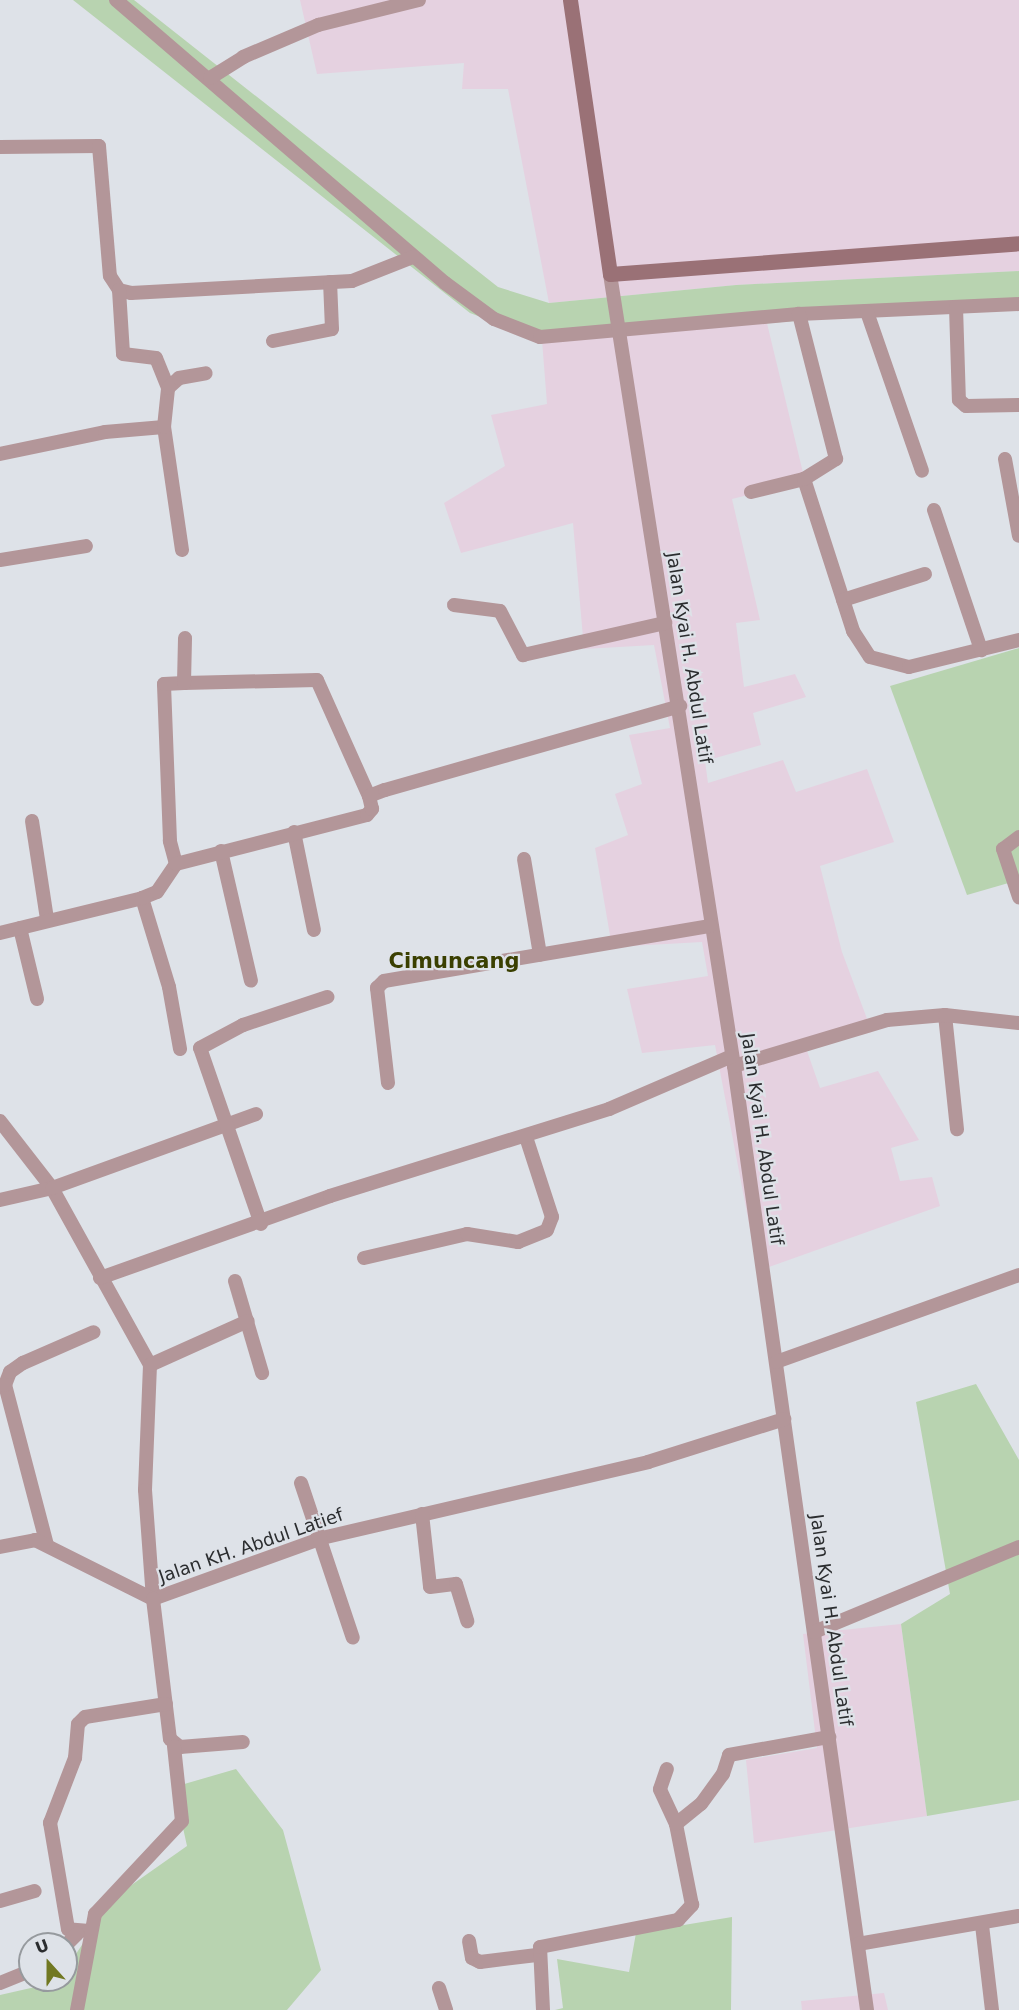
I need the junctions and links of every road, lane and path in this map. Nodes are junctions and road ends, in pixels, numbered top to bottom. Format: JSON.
{"nodes":[{"id":1,"x":116,"y":0,"type":"edge"},
{"id":2,"x":419,"y":0,"type":"edge"},
{"id":3,"x":570,"y":0,"type":"edge"},
{"id":4,"x":210,"y":78,"type":"junction"},
{"id":5,"x":0,"y":147,"type":"edge"},
{"id":6,"x":1019,"y":243,"type":"edge"},
{"id":7,"x":413,"y":257,"type":"junction"},
{"id":8,"x":610,"y":274,"type":"junction"},
{"id":9,"x":330,"y":282,"type":"junction"},
{"id":10,"x":119,"y":290,"type":"junction"},
{"id":11,"x":1019,"y":304,"type":"edge"},
{"id":12,"x":956,"y":307,"type":"junction"},
{"id":13,"x":867,"y":312,"type":"junction"},
{"id":14,"x":799,"y":315,"type":"junction"},
{"id":15,"x":619,"y":329,"type":"junction"},
{"id":16,"x":273,"y":341,"type":"dead end"},
{"id":17,"x":206,"y":372,"type":"dead end"},
{"id":18,"x":168,"y":388,"type":"junction"},
{"id":19,"x":1019,"y":405,"type":"edge"},
{"id":20,"x":164,"y":427,"type":"junction"},
{"id":21,"x":0,"y":454,"type":"edge"},
{"id":22,"x":1005,"y":459,"type":"dead end"},
{"id":23,"x":922,"y":471,"type":"dead end"},
{"id":24,"x":804,"y":479,"type":"junction"},
{"id":25,"x":751,"y":492,"type":"dead end"},
{"id":26,"x":1015,"y":493,"type":"edge"},
{"id":27,"x":934,"y":510,"type":"dead end"},
{"id":28,"x":1019,"y":536,"type":"edge"},
{"id":29,"x":86,"y":546,"type":"dead end"},
{"id":30,"x":182,"y":550,"type":"dead end"},
{"id":31,"x":0,"y":560,"type":"edge"},
{"id":32,"x":925,"y":574,"type":"dead end"},
{"id":33,"x":843,"y":600,"type":"junction"},
{"id":34,"x":454,"y":605,"type":"dead end"},
{"id":35,"x":665,"y":623,"type":"junction"},
{"id":36,"x":185,"y":638,"type":"dead end"},
{"id":37,"x":1019,"y":640,"type":"edge"},
{"id":38,"x":981,"y":650,"type":"junction"},
{"id":39,"x":184,"y":683,"type":"junction"},
{"id":40,"x":680,"y":706,"type":"junction"},
{"id":41,"x":369,"y":796,"type":"junction"},
{"id":42,"x":32,"y":821,"type":"dead end"},
{"id":43,"x":294,"y":832,"type":"junction"},
{"id":44,"x":1019,"y":837,"type":"edge"},
{"id":45,"x":221,"y":851,"type":"junction"},
{"id":46,"x":524,"y":859,"type":"dead end"},
{"id":47,"x":176,"y":864,"type":"junction"},
{"id":48,"x":1019,"y":897,"type":"edge"},
{"id":49,"x":142,"y":898,"type":"junction"},
{"id":50,"x":47,"y":919,"type":"junction"},
{"id":51,"x":710,"y":926,"type":"junction"},
{"id":52,"x":20,"y":928,"type":"junction"},
{"id":53,"x":314,"y":930,"type":"dead end"},
{"id":54,"x":0,"y":933,"type":"edge"},
{"id":55,"x":540,"y":955,"type":"junction"},
{"id":56,"x":251,"y":981,"type":"dead end"},
{"id":57,"x":327,"y":998,"type":"dead end"},
{"id":58,"x":37,"y":999,"type":"dead end"},
{"id":59,"x":945,"y":1015,"type":"junction"},
{"id":60,"x":1019,"y":1023,"type":"edge"},
{"id":61,"x":180,"y":1049,"type":"dead end"},
{"id":62,"x":733,"y":1061,"type":"junction"},
{"id":63,"x":388,"y":1083,"type":"dead end"},
{"id":64,"x":256,"y":1114,"type":"dead end"},
{"id":65,"x":0,"y":1121,"type":"edge"},
{"id":66,"x":226,"y":1126,"type":"junction"},
{"id":67,"x":957,"y":1129,"type":"dead end"},
{"id":68,"x":526,"y":1137,"type":"junction"},
{"id":69,"x":52,"y":1188,"type":"junction"},
{"id":70,"x":0,"y":1200,"type":"edge"},
{"id":71,"x":261,"y":1224,"type":"junction"},
{"id":72,"x":364,"y":1258,"type":"dead end"},
{"id":73,"x":1019,"y":1275,"type":"edge"},
{"id":74,"x":100,"y":1278,"type":"junction"},
{"id":75,"x":235,"y":1281,"type":"dead end"},
{"id":76,"x":248,"y":1321,"type":"junction"},
{"id":77,"x":94,"y":1332,"type":"dead end"},
{"id":78,"x":776,"y":1362,"type":"junction"},
{"id":79,"x":150,"y":1365,"type":"junction"},
{"id":80,"x":261,"y":1373,"type":"dead end"},
{"id":81,"x":784,"y":1419,"type":"junction"},
{"id":82,"x":301,"y":1483,"type":"dead end"},
{"id":83,"x":422,"y":1514,"type":"junction"},
{"id":84,"x":322,"y":1538,"type":"junction"},
{"id":85,"x":47,"y":1545,"type":"junction"},
{"id":86,"x":0,"y":1547,"type":"edge"},
{"id":87,"x":1019,"y":1547,"type":"edge"},
{"id":88,"x":153,"y":1599,"type":"junction"},
{"id":89,"x":467,"y":1621,"type":"dead end"},
{"id":90,"x":814,"y":1632,"type":"junction"},
{"id":91,"x":353,"y":1638,"type":"dead end"},
{"id":92,"x":166,"y":1704,"type":"junction"},
{"id":93,"x":829,"y":1737,"type":"junction"},
{"id":94,"x":243,"y":1742,"type":"dead end"},
{"id":95,"x":174,"y":1746,"type":"junction"},
{"id":96,"x":667,"y":1769,"type":"dead end"},
{"id":97,"x":676,"y":1824,"type":"junction"},
{"id":98,"x":34,"y":1891,"type":"dead end"},
{"id":99,"x":0,"y":1901,"type":"edge"},
{"id":100,"x":1019,"y":1916,"type":"edge"},
{"id":101,"x":982,"y":1925,"type":"junction"},
{"id":102,"x":83,"y":1933,"type":"junction"},
{"id":103,"x":78,"y":1937,"type":"edge"},
{"id":104,"x":469,"y":1941,"type":"dead end"},
{"id":105,"x":858,"y":1944,"type":"junction"},
{"id":106,"x":537,"y":1955,"type":"junction"},
{"id":107,"x":18,"y":1976,"type":"edge"},
{"id":108,"x":0,"y":1983,"type":"edge"},
{"id":109,"x":439,"y":1988,"type":"dead end"},
{"id":110,"x":77,"y":2010,"type":"edge"},
{"id":111,"x":446,"y":2010,"type":"edge"},
{"id":112,"x":543,"y":2010,"type":"edge"},
{"id":113,"x":867,"y":2010,"type":"edge"},
{"id":114,"x":992,"y":2010,"type":"edge"}],
"edges":[{"from":1,"to":4,"type":"street"},
{"from":2,"to":4,"type":"street"},
{"from":3,"to":8,"type":"street"},
{"from":4,"to":7,"type":"street"},
{"from":5,"to":10,"type":"street"},
{"from":6,"to":8,"type":"street"},
{"from":7,"to":9,"type":"street"},
{"from":7,"to":15,"type":"street"},
{"from":8,"to":15,"type":"street","name":"Jalan Kyai H. Abdul Latif"},
{"from":9,"to":10,"type":"street"},
{"from":9,"to":16,"type":"street"},
{"from":10,"to":18,"type":"street"},
{"from":11,"to":12,"type":"street"},
{"from":12,"to":13,"type":"street"},
{"from":12,"to":19,"type":"street"},
{"from":13,"to":14,"type":"street"},
{"from":13,"to":23,"type":"street"},
{"from":14,"to":15,"type":"street"},
{"from":14,"to":24,"type":"street"},
{"from":15,"to":35,"type":"street","name":"Jalan Kyai H. Abdul Latif"},
{"from":17,"to":18,"type":"street"},
{"from":18,"to":20,"type":"street"},
{"from":20,"to":21,"type":"street"},
{"from":20,"to":30,"type":"street"},
{"from":22,"to":26,"type":"street"},
{"from":24,"to":25,"type":"street"},
{"from":24,"to":33,"type":"street"},
{"from":26,"to":28,"type":"street"},
{"from":27,"to":38,"type":"street"},
{"from":29,"to":31,"type":"street"},
{"from":32,"to":33,"type":"street"},
{"from":33,"to":38,"type":"street"},
{"from":34,"to":35,"type":"street"},
{"from":35,"to":40,"type":"street","name":"Jalan Kyai H. Abdul Latif"},
{"from":36,"to":39,"type":"street"},
{"from":37,"to":38,"type":"street"},
{"from":39,"to":41,"type":"street"},
{"from":39,"to":47,"type":"street"},
{"from":40,"to":41,"type":"street"},
{"from":40,"to":51,"type":"street","name":"Jalan Kyai H. Abdul Latif"},
{"from":41,"to":43,"type":"street"},
{"from":42,"to":50,"type":"street"},
{"from":43,"to":45,"type":"street"},
{"from":43,"to":53,"type":"street"},
{"from":44,"to":48,"type":"street"},
{"from":45,"to":47,"type":"street"},
{"from":45,"to":56,"type":"street"},
{"from":46,"to":55,"type":"street"},
{"from":47,"to":49,"type":"street"},
{"from":49,"to":50,"type":"street"},
{"from":49,"to":61,"type":"street"},
{"from":50,"to":52,"type":"street"},
{"from":51,"to":55,"type":"street"},
{"from":51,"to":62,"type":"street","name":"Jalan Kyai H. Abdul Latif"},
{"from":52,"to":54,"type":"street"},
{"from":52,"to":58,"type":"street"},
{"from":55,"to":63,"type":"street"},
{"from":57,"to":66,"type":"street"},
{"from":59,"to":60,"type":"street"},
{"from":59,"to":62,"type":"street"},
{"from":59,"to":67,"type":"street"},
{"from":62,"to":68,"type":"street"},
{"from":62,"to":78,"type":"street","name":"Jalan Kyai H. Abdul Latif"},
{"from":64,"to":66,"type":"street"},
{"from":65,"to":69,"type":"street"},
{"from":66,"to":69,"type":"street"},
{"from":66,"to":71,"type":"street"},
{"from":68,"to":71,"type":"street"},
{"from":68,"to":72,"type":"street"},
{"from":69,"to":70,"type":"street"},
{"from":69,"to":74,"type":"street"},
{"from":71,"to":74,"type":"street"},
{"from":73,"to":78,"type":"street"},
{"from":74,"to":79,"type":"street"},
{"from":75,"to":76,"type":"street"},
{"from":76,"to":79,"type":"street"},
{"from":76,"to":80,"type":"street"},
{"from":77,"to":85,"type":"street"},
{"from":78,"to":81,"type":"street","name":"Jalan Kyai H. Abdul Latif"},
{"from":79,"to":88,"type":"street","name":"Jalan KH. Abdul Latief"},
{"from":81,"to":83,"type":"street","name":"Jalan KH. Abdul Latief"},
{"from":81,"to":90,"type":"street","name":"Jalan Kyai H. Abdul Latif"},
{"from":82,"to":84,"type":"street"},
{"from":83,"to":84,"type":"street","name":"Jalan KH. Abdul Latief"},
{"from":83,"to":89,"type":"street"},
{"from":84,"to":88,"type":"street","name":"Jalan KH. Abdul Latief"},
{"from":84,"to":91,"type":"street"},
{"from":85,"to":86,"type":"street"},
{"from":85,"to":88,"type":"street"},
{"from":87,"to":90,"type":"street"},
{"from":88,"to":92,"type":"street"},
{"from":90,"to":93,"type":"street","name":"Jalan Kyai H. Abdul Latif"},
{"from":92,"to":95,"type":"street"},
{"from":92,"to":102,"type":"street"},
{"from":93,"to":97,"type":"street"},
{"from":93,"to":105,"type":"street","name":"Jalan Kyai H. Abdul Latif"},
{"from":94,"to":95,"type":"street"},
{"from":95,"to":102,"type":"street"},
{"from":96,"to":97,"type":"street"},
{"from":97,"to":106,"type":"street"},
{"from":98,"to":99,"type":"street"},
{"from":100,"to":101,"type":"street"},
{"from":101,"to":105,"type":"street"},
{"from":101,"to":114,"type":"street"},
{"from":102,"to":103,"type":"street"},
{"from":102,"to":110,"type":"street"},
{"from":104,"to":106,"type":"street"},
{"from":105,"to":113,"type":"street","name":"Jalan Kyai H. Abdul Latif"},
{"from":106,"to":112,"type":"street"},
{"from":107,"to":108,"type":"street"},
{"from":109,"to":111,"type":"street"}]}
